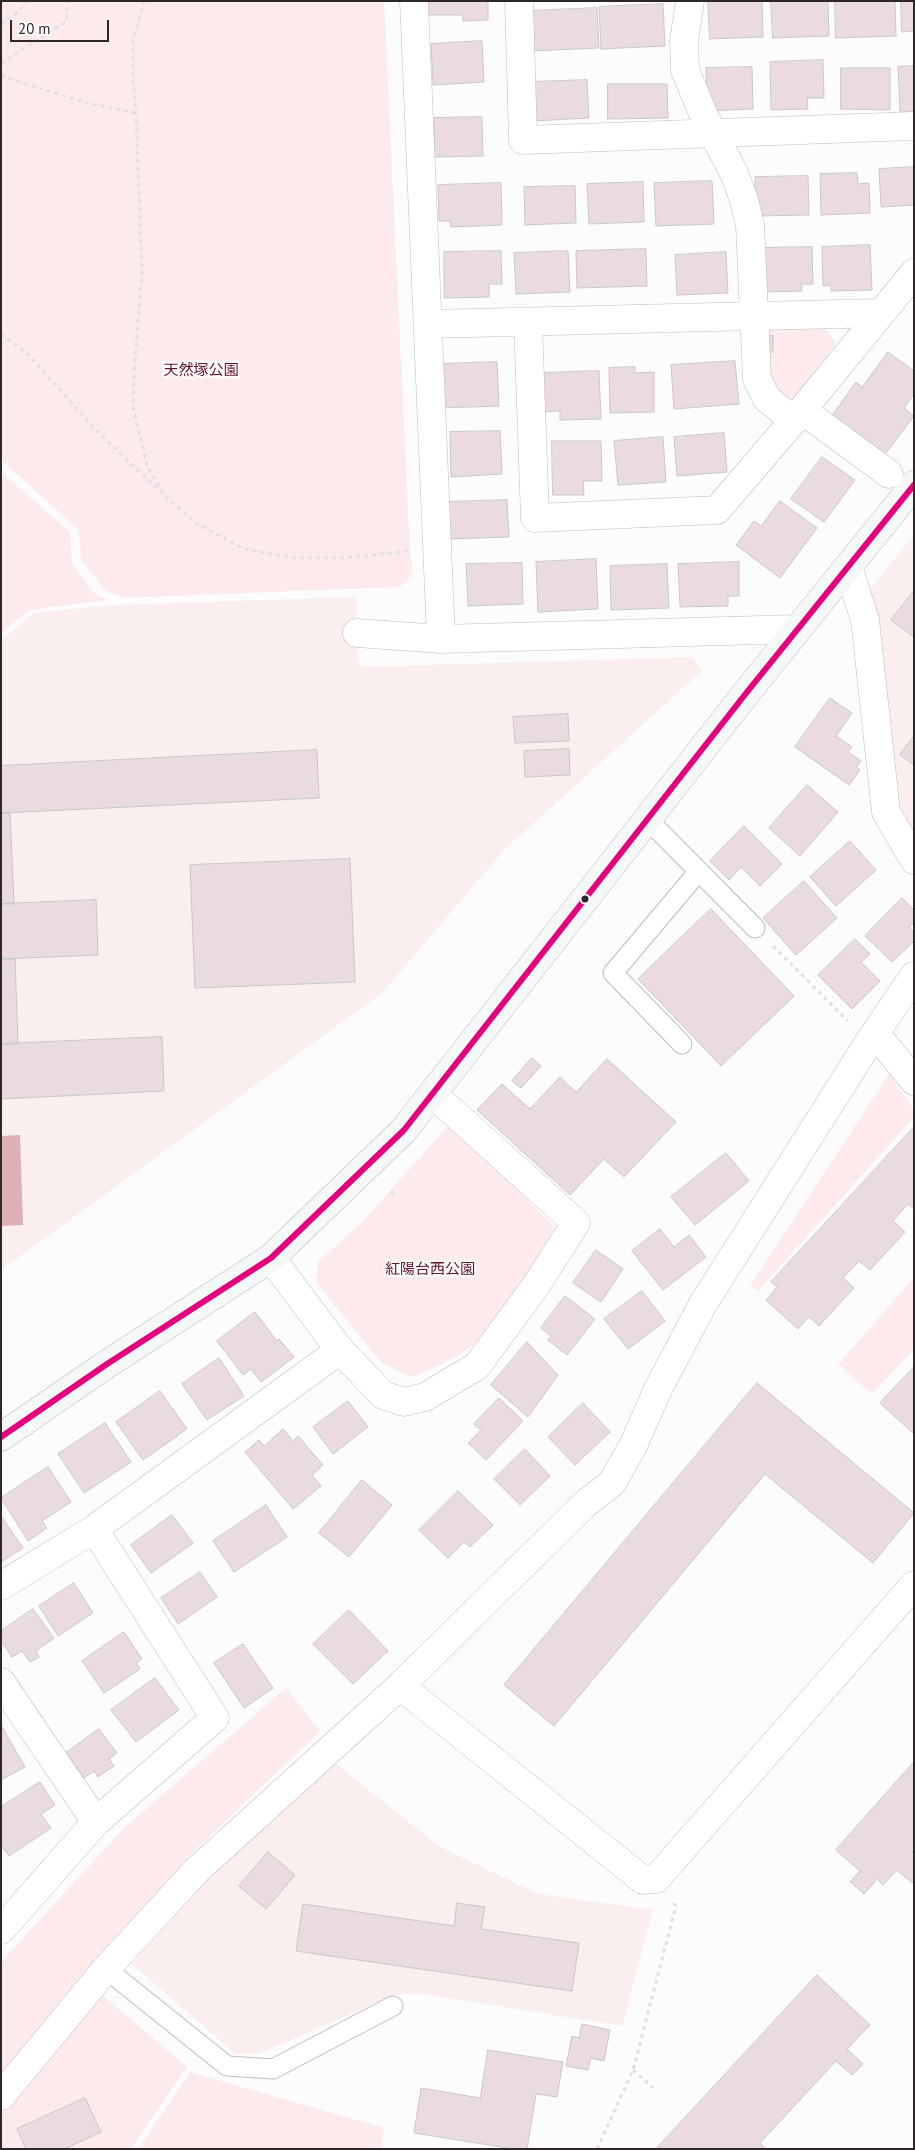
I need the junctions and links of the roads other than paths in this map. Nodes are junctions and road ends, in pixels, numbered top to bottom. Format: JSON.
{"nodes":[{"id":1,"x":414,"y":1,"type":"edge"},
{"id":2,"x":519,"y":1,"type":"edge"},
{"id":3,"x":690,"y":1,"type":"edge"},
{"id":4,"x":914,"y":126,"type":"edge"},
{"id":5,"x":712,"y":133,"type":"junction"},
{"id":6,"x":914,"y":273,"type":"edge"},
{"id":7,"x":881,"y":313,"type":"junction"},
{"id":8,"x":753,"y":316,"type":"junction"},
{"id":9,"x":528,"y":322,"type":"junction"},
{"id":10,"x":428,"y":324,"type":"junction"},
{"id":11,"x":798,"y":415,"type":"junction"},
{"id":12,"x":906,"y":487,"type":"edge"},
{"id":13,"x":848,"y":567,"type":"junction"},
{"id":14,"x":797,"y":629,"type":"junction"},
{"id":15,"x":357,"y":633,"type":"dead end"},
{"id":16,"x":441,"y":638,"type":"junction"},
{"id":17,"x":648,"y":820,"type":"junction"},
{"id":18,"x":914,"y":860,"type":"edge"},
{"id":19,"x":699,"y":871,"type":"junction"},
{"id":20,"x":755,"y":928,"type":"road end"},
{"id":21,"x":914,"y":976,"type":"edge"},
{"id":22,"x":872,"y":1038,"type":"junction"},
{"id":23,"x":682,"y":1044,"type":"dead end"},
{"id":24,"x":914,"y":1081,"type":"edge"},
{"id":25,"x":433,"y":1094,"type":"junction"},
{"id":26,"x":271,"y":1258,"type":"junction"},
{"id":27,"x":340,"y":1350,"type":"junction"},
{"id":28,"x":1,"y":1437,"type":"edge"},
{"id":29,"x":94,"y":1529,"type":"junction"},
{"id":30,"x":914,"y":1585,"type":"edge"},
{"id":31,"x":1,"y":1586,"type":"edge"},
{"id":32,"x":1,"y":1682,"type":"edge"},
{"id":33,"x":400,"y":1686,"type":"junction"},
{"id":34,"x":96,"y":1822,"type":"junction"},
{"id":35,"x":1,"y":1930,"type":"edge"},
{"id":36,"x":106,"y":1969,"type":"junction"},
{"id":37,"x":392,"y":2006,"type":"dead end"},
{"id":38,"x":1,"y":2096,"type":"edge"}],
"edges":[{"from":1,"to":10,"type":"street"},
{"from":2,"to":5,"type":"street"},
{"from":3,"to":5,"type":"street"},
{"from":4,"to":5,"type":"street"},
{"from":5,"to":8,"type":"street"},
{"from":6,"to":7,"type":"street"},
{"from":7,"to":8,"type":"street"},
{"from":7,"to":11,"type":"street"},
{"from":8,"to":9,"type":"street"},
{"from":8,"to":11,"type":"street"},
{"from":9,"to":10,"type":"street"},
{"from":9,"to":11,"type":"street"},
{"from":10,"to":16,"type":"street"},
{"from":11,"to":12,"type":"street"},
{"from":12,"to":13,"type":"street"},
{"from":13,"to":14,"type":"street"},
{"from":13,"to":18,"type":"street"},
{"from":14,"to":16,"type":"street"},
{"from":14,"to":17,"type":"street"},
{"from":15,"to":16,"type":"street"},
{"from":17,"to":19,"type":"lane"},
{"from":17,"to":25,"type":"street"},
{"from":19,"to":20,"type":"lane"},
{"from":19,"to":23,"type":"lane"},
{"from":21,"to":22,"type":"street"},
{"from":22,"to":24,"type":"street"},
{"from":22,"to":33,"type":"street"},
{"from":25,"to":26,"type":"street"},
{"from":25,"to":27,"type":"street"},
{"from":26,"to":27,"type":"street"},
{"from":26,"to":28,"type":"street"},
{"from":27,"to":29,"type":"street"},
{"from":29,"to":31,"type":"street"},
{"from":29,"to":34,"type":"street"},
{"from":30,"to":33,"type":"street"},
{"from":32,"to":34,"type":"street"},
{"from":33,"to":36,"type":"street"},
{"from":34,"to":35,"type":"street"},
{"from":36,"to":37,"type":"lane"},
{"from":36,"to":38,"type":"street"}]}
